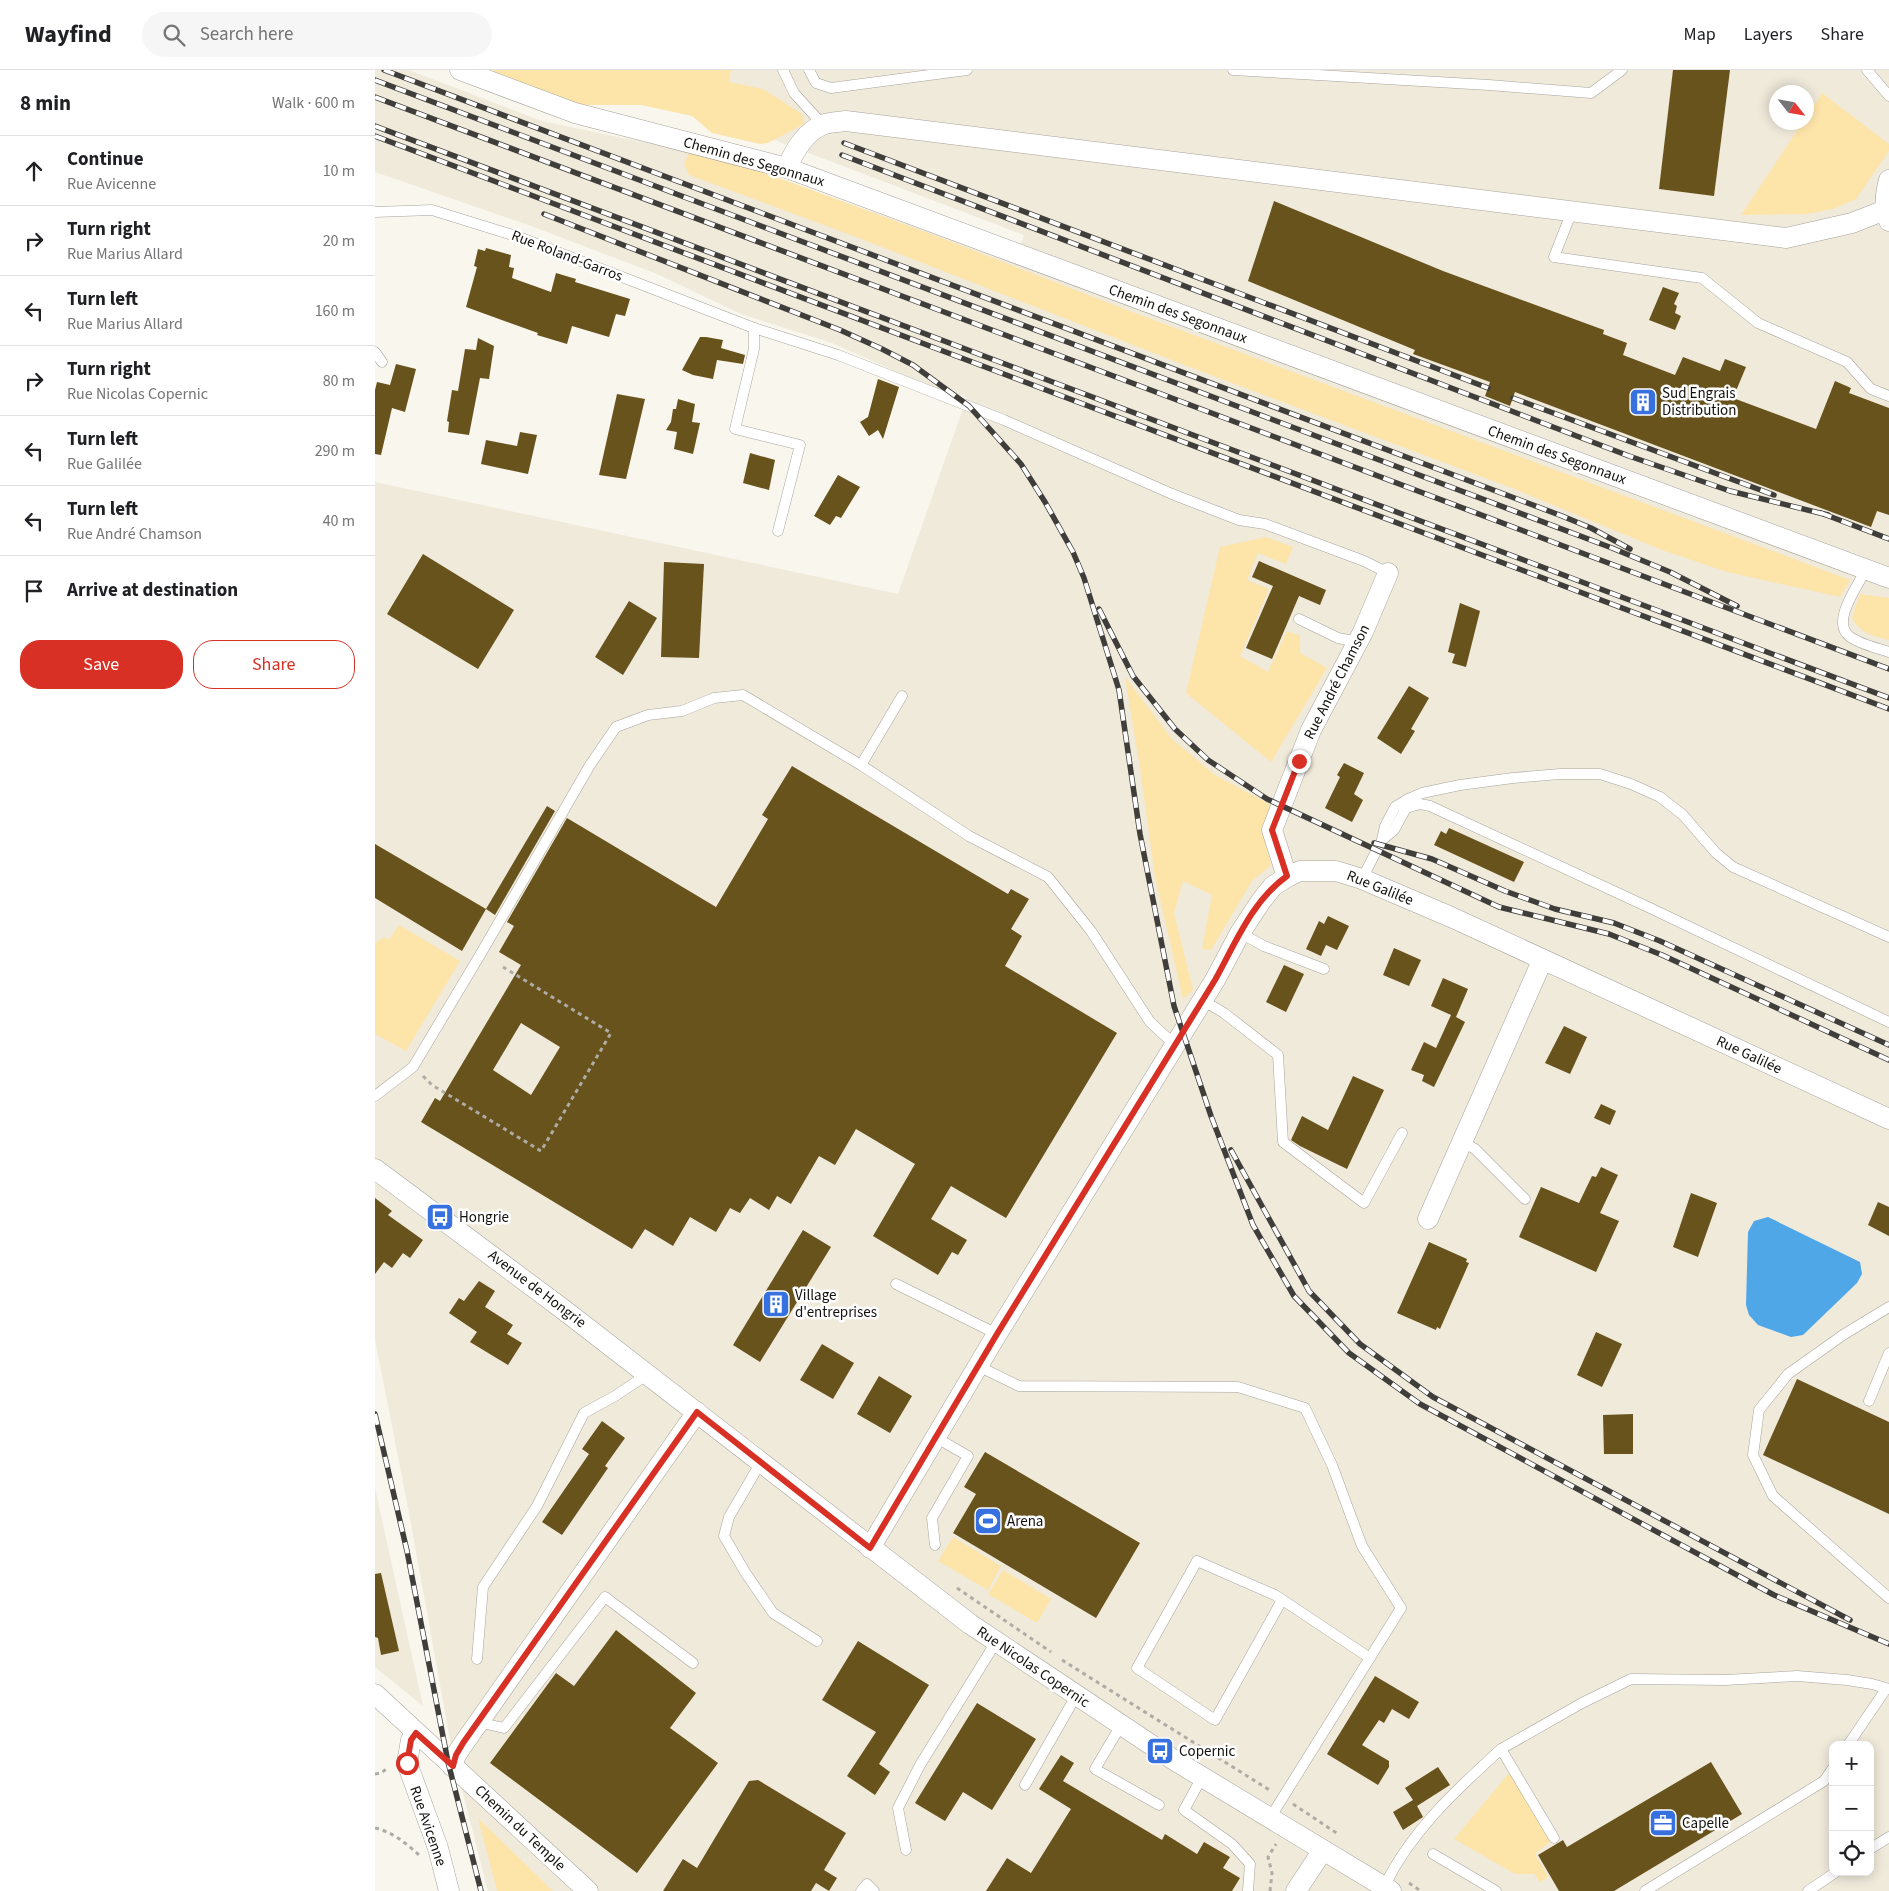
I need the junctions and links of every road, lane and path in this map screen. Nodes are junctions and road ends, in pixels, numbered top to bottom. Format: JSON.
{"nodes":[{"id":1,"x":460,"y":70,"type":"edge"},
{"id":2,"x":783,"y":70,"type":"edge"},
{"id":3,"x":809,"y":70,"type":"edge"},
{"id":4,"x":967,"y":70,"type":"edge"},
{"id":5,"x":1233,"y":70,"type":"edge"},
{"id":6,"x":1622,"y":70,"type":"edge"},
{"id":7,"x":1867,"y":70,"type":"edge"},
{"id":8,"x":1889,"y":96,"type":"edge"},
{"id":9,"x":823,"y":124,"type":"junction"},
{"id":10,"x":787,"y":168,"type":"junction"},
{"id":11,"x":1889,"y":180,"type":"edge"},
{"id":12,"x":1572,"y":211,"type":"junction"},
{"id":13,"x":375,"y":212,"type":"edge"},
{"id":14,"x":1887,"y":215,"type":"edge"},
{"id":15,"x":753,"y":328,"type":"junction"},
{"id":16,"x":375,"y":352,"type":"edge"},
{"id":17,"x":382,"y":362,"type":"dead end"},
{"id":18,"x":1889,"y":396,"type":"edge"},
{"id":19,"x":779,"y":531,"type":"dead end"},
{"id":20,"x":1866,"y":569,"type":"junction"},
{"id":21,"x":1388,"y":573,"type":"joint"},
{"id":22,"x":1889,"y":578,"type":"edge"},
{"id":23,"x":1299,"y":618,"type":"dead end"},
{"id":24,"x":1358,"y":642,"type":"junction"},
{"id":25,"x":1889,"y":652,"type":"edge"},
{"id":26,"x":902,"y":696,"type":"dead end"},
{"id":27,"x":861,"y":765,"type":"junction"},
{"id":28,"x":1382,"y":840,"type":"junction"},
{"id":29,"x":1287,"y":876,"type":"junction"},
{"id":30,"x":1362,"y":879,"type":"junction"},
{"id":31,"x":1240,"y":933,"type":"junction"},
{"id":32,"x":1889,"y":937,"type":"edge"},
{"id":33,"x":1542,"y":960,"type":"junction"},
{"id":34,"x":503,"y":967,"type":"dead end"},
{"id":35,"x":1323,"y":969,"type":"dead end"},
{"id":36,"x":1202,"y":1000,"type":"junction"},
{"id":37,"x":1889,"y":1022,"type":"edge"},
{"id":38,"x":1175,"y":1045,"type":"junction"},
{"id":39,"x":413,"y":1066,"type":"junction"},
{"id":40,"x":375,"y":1096,"type":"edge"},
{"id":41,"x":1889,"y":1119,"type":"edge"},
{"id":42,"x":1402,"y":1133,"type":"dead end"},
{"id":43,"x":1462,"y":1141,"type":"junction"},
{"id":44,"x":375,"y":1169,"type":"edge"},
{"id":45,"x":1525,"y":1199,"type":"dead end"},
{"id":46,"x":1427,"y":1219,"type":"dead end"},
{"id":47,"x":896,"y":1284,"type":"dead end"},
{"id":48,"x":1889,"y":1307,"type":"edge"},
{"id":49,"x":997,"y":1334,"type":"junction"},
{"id":50,"x":1889,"y":1353,"type":"edge"},
{"id":51,"x":978,"y":1366,"type":"junction"},
{"id":52,"x":647,"y":1374,"type":"junction"},
{"id":53,"x":1869,"y":1401,"type":"dead end"},
{"id":54,"x":697,"y":1412,"type":"junction"},
{"id":55,"x":935,"y":1437,"type":"junction"},
{"id":56,"x":761,"y":1462,"type":"junction"},
{"id":57,"x":935,"y":1545,"type":"dead end"},
{"id":58,"x":870,"y":1548,"type":"junction"},
{"id":59,"x":952,"y":1584,"type":"dead end"},
{"id":60,"x":1889,"y":1598,"type":"edge"},
{"id":61,"x":1282,"y":1600,"type":"junction"},
{"id":62,"x":817,"y":1641,"type":"dead end"},
{"id":63,"x":996,"y":1642,"type":"junction"},
{"id":64,"x":1371,"y":1658,"type":"junction"},
{"id":65,"x":477,"y":1659,"type":"dead end"},
{"id":66,"x":693,"y":1663,"type":"dead end"},
{"id":67,"x":1887,"y":1689,"type":"edge"},
{"id":68,"x":375,"y":1694,"type":"edge"},
{"id":69,"x":1077,"y":1696,"type":"junction"},
{"id":70,"x":478,"y":1722,"type":"junction"},
{"id":71,"x":1121,"y":1725,"type":"junction"},
{"id":72,"x":416,"y":1733,"type":"junction"},
{"id":73,"x":1851,"y":1741,"type":"edge"},
{"id":74,"x":1501,"y":1749,"type":"junction"},
{"id":75,"x":453,"y":1766,"type":"junction"},
{"id":76,"x":1829,"y":1774,"type":"edge"},
{"id":77,"x":1202,"y":1776,"type":"junction"},
{"id":78,"x":1025,"y":1784,"type":"dead end"},
{"id":79,"x":1283,"y":1798,"type":"junction"},
{"id":80,"x":1159,"y":1805,"type":"dead end"},
{"id":81,"x":1270,"y":1818,"type":"junction"},
{"id":82,"x":375,"y":1828,"type":"edge"},
{"id":83,"x":1889,"y":1837,"type":"edge"},
{"id":84,"x":1554,"y":1838,"type":"dead end"},
{"id":85,"x":1344,"y":1839,"type":"dead end"},
{"id":86,"x":1874,"y":1846,"type":"edge"},
{"id":87,"x":906,"y":1850,"type":"dead end"},
{"id":88,"x":1323,"y":1850,"type":"junction"},
{"id":89,"x":1433,"y":1854,"type":"dead end"},
{"id":90,"x":1830,"y":1876,"type":"edge"},
{"id":91,"x":1389,"y":1883,"type":"edge"},
{"id":92,"x":448,"y":1887,"type":"edge"},
{"id":93,"x":588,"y":1891,"type":"edge"},
{"id":94,"x":861,"y":1891,"type":"edge"},
{"id":95,"x":874,"y":1891,"type":"edge"},
{"id":96,"x":1248,"y":1891,"type":"edge"},
{"id":97,"x":1297,"y":1891,"type":"edge"},
{"id":98,"x":1421,"y":1891,"type":"edge"},
{"id":99,"x":1496,"y":1891,"type":"edge"},
{"id":100,"x":1645,"y":1891,"type":"edge"},
{"id":101,"x":1808,"y":1891,"type":"edge"}],
"edges":[{"from":1,"to":10,"type":"street","name":"Chemin des Segonnaux"},
{"from":2,"to":9,"type":"lane"},
{"from":3,"to":4,"type":"lane"},
{"from":5,"to":6,"type":"lane"},
{"from":7,"to":8,"type":"lane"},
{"from":9,"to":10,"type":"street"},
{"from":9,"to":12,"type":"street"},
{"from":10,"to":20,"type":"street","name":"Chemin des Segonnaux"},
{"from":11,"to":14,"type":"street"},
{"from":12,"to":14,"type":"street"},
{"from":12,"to":18,"type":"lane"},
{"from":13,"to":15,"type":"lane","name":"Rue Roland-Garros"},
{"from":15,"to":19,"type":"lane"},
{"from":15,"to":21,"type":"lane","name":"Rue Roland-Garros"},
{"from":16,"to":17,"type":"lane"},
{"from":20,"to":22,"type":"street","name":"Chemin des Segonnaux"},
{"from":20,"to":25,"type":"lane"},
{"from":21,"to":24,"type":"street","name":"Rue André Chamson"},
{"from":23,"to":24,"type":"lane"},
{"from":24,"to":29,"type":"street","name":"Rue André Chamson"},
{"from":26,"to":27,"type":"lane"},
{"from":27,"to":38,"type":"lane"},
{"from":27,"to":39,"type":"lane"},
{"from":28,"to":30,"type":"lane"},
{"from":28,"to":32,"type":"lane"},
{"from":28,"to":37,"type":"lane"},
{"from":29,"to":30,"type":"street","name":"Rue Galilée"},
{"from":29,"to":31,"type":"street","name":"Rue Galilée"},
{"from":30,"to":33,"type":"street","name":"Rue Galilée"},
{"from":31,"to":35,"type":"lane"},
{"from":31,"to":36,"type":"street","name":"Rue Galilée"},
{"from":33,"to":41,"type":"street","name":"Rue Galilée"},
{"from":33,"to":43,"type":"street"},
{"from":34,"to":39,"type":"path"},
{"from":36,"to":38,"type":"street","name":"Rue Galilée"},
{"from":36,"to":42,"type":"lane"},
{"from":38,"to":49,"type":"street","name":"Rue Galilée"},
{"from":39,"to":40,"type":"lane"},
{"from":43,"to":45,"type":"lane"},
{"from":43,"to":46,"type":"street"},
{"from":44,"to":52,"type":"street","name":"Avenue de Hongrie"},
{"from":47,"to":49,"type":"lane"},
{"from":48,"to":60,"type":"lane"},
{"from":49,"to":51,"type":"street","name":"Rue Galilée"},
{"from":50,"to":53,"type":"lane"},
{"from":51,"to":55,"type":"street","name":"Rue Galilée"},
{"from":51,"to":64,"type":"lane"},
{"from":52,"to":54,"type":"street","name":"Avenue de Hongrie"},
{"from":52,"to":65,"type":"lane"},
{"from":54,"to":56,"type":"street","name":"Rue Nicolas Copernic"},
{"from":54,"to":70,"type":"street"},
{"from":55,"to":57,"type":"lane"},
{"from":55,"to":58,"type":"street","name":"Rue Galilée"},
{"from":56,"to":58,"type":"street","name":"Rue Nicolas Copernic"},
{"from":56,"to":62,"type":"lane"},
{"from":58,"to":63,"type":"street","name":"Rue Nicolas Copernic"},
{"from":59,"to":79,"type":"path"},
{"from":61,"to":61,"type":"lane"},
{"from":61,"to":64,"type":"lane"},
{"from":63,"to":69,"type":"street","name":"Rue Nicolas Copernic"},
{"from":63,"to":87,"type":"lane"},
{"from":64,"to":79,"type":"lane"},
{"from":66,"to":70,"type":"lane"},
{"from":67,"to":73,"type":"lane"},
{"from":67,"to":74,"type":"lane"},
{"from":68,"to":72,"type":"street","name":"Chemin du Temple"},
{"from":69,"to":71,"type":"street","name":"Rue Nicolas Copernic"},
{"from":69,"to":78,"type":"lane"},
{"from":70,"to":75,"type":"street"},
{"from":71,"to":77,"type":"street","name":"Rue Nicolas Copernic"},
{"from":71,"to":80,"type":"lane"},
{"from":72,"to":75,"type":"street","name":"Chemin du Temple"},
{"from":72,"to":92,"type":"street","name":"Rue Avicenne"},
{"from":74,"to":84,"type":"lane"},
{"from":74,"to":91,"type":"lane"},
{"from":75,"to":93,"type":"street","name":"Chemin du Temple"},
{"from":76,"to":100,"type":"lane"},
{"from":77,"to":81,"type":"street","name":"Rue Nicolas Copernic"},
{"from":77,"to":96,"type":"lane"},
{"from":79,"to":81,"type":"lane"},
{"from":79,"to":85,"type":"path"},
{"from":81,"to":88,"type":"street","name":"Rue Nicolas Copernic"},
{"from":82,"to":92,"type":"path"},
{"from":83,"to":86,"type":"lane"},
{"from":88,"to":91,"type":"street","name":"Rue Nicolas Copernic"},
{"from":88,"to":97,"type":"street"},
{"from":89,"to":99,"type":"lane"},
{"from":90,"to":101,"type":"lane"},
{"from":91,"to":98,"type":"path"},
{"from":94,"to":95,"type":"lane"}]}
